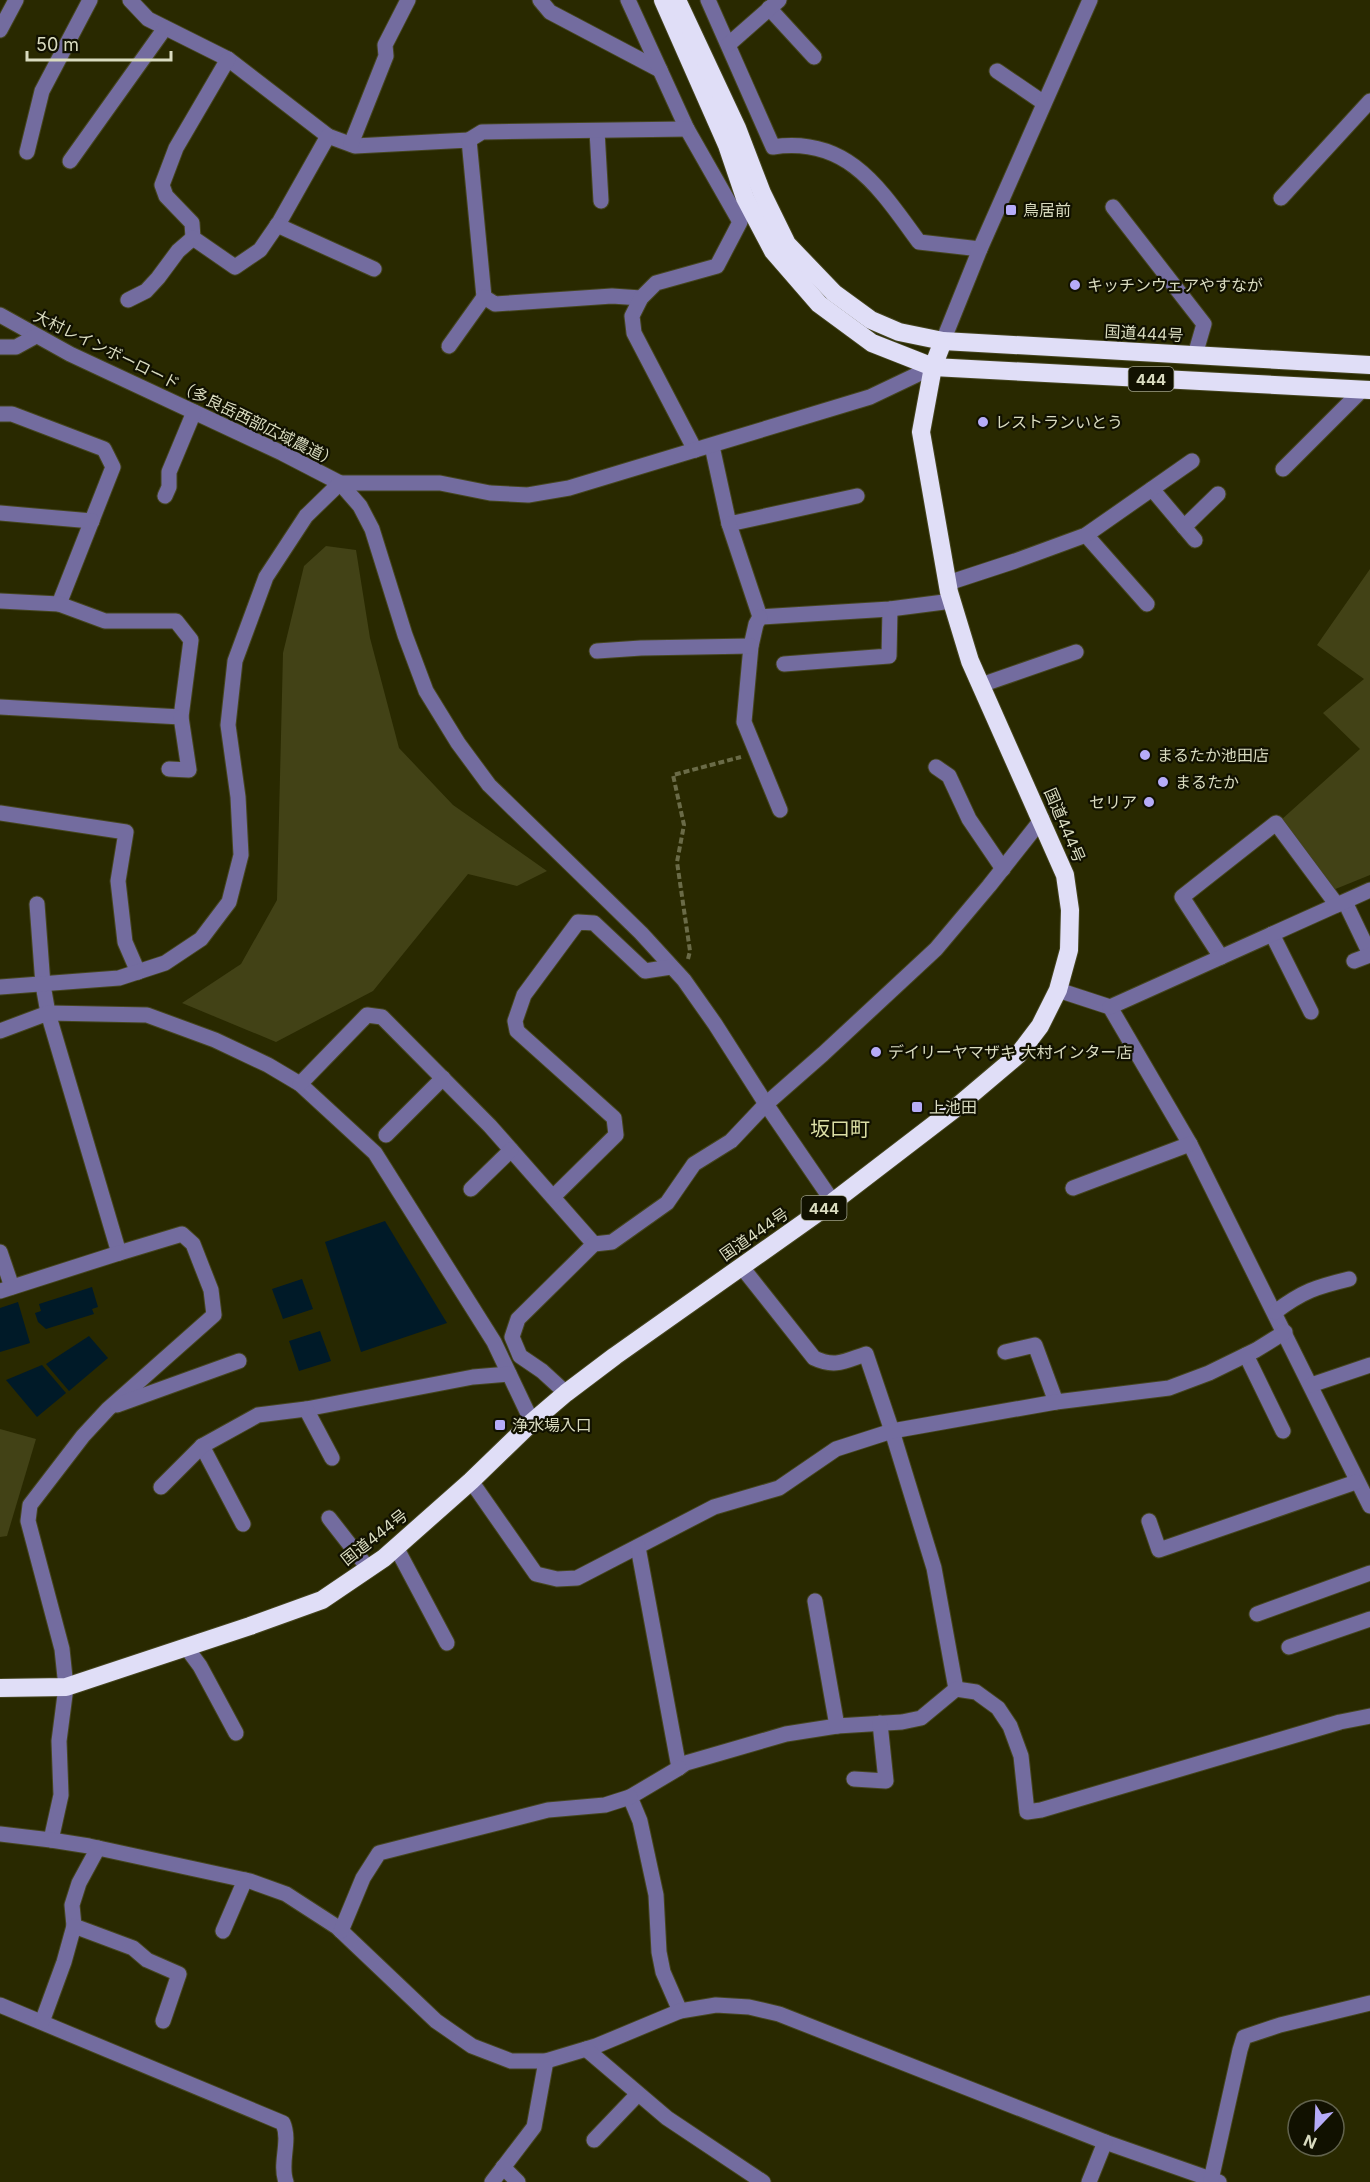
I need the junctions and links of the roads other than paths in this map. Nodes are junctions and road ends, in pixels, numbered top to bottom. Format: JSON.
{"nodes":[{"id":1,"x":16,"y":0,"type":"edge"},
{"id":2,"x":90,"y":0,"type":"edge"},
{"id":3,"x":130,"y":0,"type":"edge"},
{"id":4,"x":408,"y":0,"type":"edge"},
{"id":5,"x":540,"y":0,"type":"edge"},
{"id":6,"x":628,"y":0,"type":"edge"},
{"id":7,"x":663,"y":0,"type":"edge"},
{"id":8,"x":677,"y":0,"type":"edge"},
{"id":9,"x":708,"y":0,"type":"edge"},
{"id":10,"x":1090,"y":0,"type":"edge"},
{"id":11,"x":774,"y":4,"type":"edge"},
{"id":12,"x":165,"y":28,"type":"junction"},
{"id":13,"x":0,"y":30,"type":"edge"},
{"id":14,"x":729,"y":44,"type":"junction"},
{"id":15,"x":814,"y":57,"type":"dead end"},
{"id":16,"x":228,"y":60,"type":"junction"},
{"id":17,"x":660,"y":70,"type":"junction"},
{"id":18,"x":997,"y":71,"type":"dead end"},
{"id":19,"x":1370,"y":101,"type":"edge"},
{"id":20,"x":1044,"y":103,"type":"junction"},
{"id":21,"x":687,"y":129,"type":"junction"},
{"id":22,"x":597,"y":131,"type":"junction"},
{"id":23,"x":328,"y":136,"type":"junction"},
{"id":24,"x":469,"y":140,"type":"junction"},
{"id":25,"x":351,"y":144,"type":"junction"},
{"id":26,"x":27,"y":152,"type":"dead end"},
{"id":27,"x":70,"y":161,"type":"dead end"},
{"id":28,"x":1281,"y":198,"type":"dead end"},
{"id":29,"x":601,"y":201,"type":"dead end"},
{"id":30,"x":1113,"y":207,"type":"dead end"},
{"id":31,"x":277,"y":225,"type":"junction"},
{"id":32,"x":193,"y":238,"type":"junction"},
{"id":33,"x":980,"y":249,"type":"junction"},
{"id":34,"x":374,"y":269,"type":"dead end"},
{"id":35,"x":484,"y":297,"type":"junction"},
{"id":36,"x":641,"y":298,"type":"junction"},
{"id":37,"x":128,"y":300,"type":"dead end"},
{"id":38,"x":0,"y":315,"type":"edge"},
{"id":39,"x":36,"y":336,"type":"junction"},
{"id":40,"x":943,"y":341,"type":"junction"},
{"id":41,"x":0,"y":346,"type":"edge"},
{"id":42,"x":448,"y":346,"type":"dead end"},
{"id":43,"x":1195,"y":355,"type":"junction"},
{"id":44,"x":1370,"y":365,"type":"edge"},
{"id":45,"x":933,"y":367,"type":"junction"},
{"id":46,"x":1366,"y":390,"type":"edge"},
{"id":47,"x":194,"y":412,"type":"junction"},
{"id":48,"x":0,"y":414,"type":"edge"},
{"id":49,"x":712,"y":446,"type":"junction"},
{"id":50,"x":695,"y":450,"type":"junction"},
{"id":51,"x":1192,"y":461,"type":"dead end"},
{"id":52,"x":1283,"y":469,"type":"dead end"},
{"id":53,"x":340,"y":483,"type":"junction"},
{"id":54,"x":1152,"y":489,"type":"junction"},
{"id":55,"x":1218,"y":495,"type":"dead end"},
{"id":56,"x":165,"y":496,"type":"dead end"},
{"id":57,"x":857,"y":496,"type":"dead end"},
{"id":58,"x":0,"y":513,"type":"edge"},
{"id":59,"x":92,"y":521,"type":"junction"},
{"id":60,"x":729,"y":524,"type":"junction"},
{"id":61,"x":1184,"y":527,"type":"junction"},
{"id":62,"x":1086,"y":535,"type":"junction"},
{"id":63,"x":1195,"y":540,"type":"dead end"},
{"id":64,"x":950,"y":592,"type":"junction"},
{"id":65,"x":0,"y":601,"type":"edge"},
{"id":66,"x":59,"y":604,"type":"junction"},
{"id":67,"x":1147,"y":604,"type":"dead end"},
{"id":68,"x":890,"y":609,"type":"junction"},
{"id":69,"x":760,"y":617,"type":"junction"},
{"id":70,"x":751,"y":646,"type":"junction"},
{"id":71,"x":597,"y":651,"type":"dead end"},
{"id":72,"x":1076,"y":652,"type":"dead end"},
{"id":73,"x":784,"y":664,"type":"dead end"},
{"id":74,"x":981,"y":685,"type":"junction"},
{"id":75,"x":0,"y":706,"type":"edge"},
{"id":76,"x":181,"y":717,"type":"junction"},
{"id":77,"x":936,"y":768,"type":"dead end"},
{"id":78,"x":169,"y":769,"type":"dead end"},
{"id":79,"x":780,"y":810,"type":"dead end"},
{"id":80,"x":0,"y":813,"type":"edge"},
{"id":81,"x":1042,"y":819,"type":"junction"},
{"id":82,"x":1003,"y":869,"type":"junction"},
{"id":83,"x":1370,"y":890,"type":"edge"},
{"id":84,"x":1341,"y":903,"type":"junction"},
{"id":85,"x":37,"y":904,"type":"dead end"},
{"id":86,"x":1272,"y":934,"type":"junction"},
{"id":87,"x":1370,"y":954,"type":"edge"},
{"id":88,"x":1221,"y":957,"type":"junction"},
{"id":89,"x":1354,"y":961,"type":"dead end"},
{"id":90,"x":671,"y":967,"type":"junction"},
{"id":91,"x":138,"y":972,"type":"junction"},
{"id":92,"x":43,"y":985,"type":"junction"},
{"id":93,"x":0,"y":987,"type":"edge"},
{"id":94,"x":1058,"y":990,"type":"junction"},
{"id":95,"x":1110,"y":1007,"type":"junction"},
{"id":96,"x":1311,"y":1012,"type":"dead end"},
{"id":97,"x":48,"y":1013,"type":"junction"},
{"id":98,"x":0,"y":1031,"type":"edge"},
{"id":99,"x":443,"y":1078,"type":"junction"},
{"id":100,"x":300,"y":1084,"type":"junction"},
{"id":101,"x":766,"y":1104,"type":"junction"},
{"id":102,"x":386,"y":1135,"type":"dead end"},
{"id":103,"x":1190,"y":1144,"type":"junction"},
{"id":104,"x":511,"y":1150,"type":"junction"},
{"id":105,"x":1073,"y":1188,"type":"dead end"},
{"id":106,"x":471,"y":1189,"type":"dead end"},
{"id":107,"x":553,"y":1197,"type":"junction"},
{"id":108,"x":833,"y":1202,"type":"junction"},
{"id":109,"x":594,"y":1244,"type":"junction"},
{"id":110,"x":0,"y":1252,"type":"edge"},
{"id":111,"x":119,"y":1253,"type":"junction"},
{"id":112,"x":741,"y":1266,"type":"junction"},
{"id":113,"x":1349,"y":1279,"type":"dead end"},
{"id":114,"x":6,"y":1289,"type":"edge"},
{"id":115,"x":1275,"y":1312,"type":"junction"},
{"id":116,"x":1285,"y":1332,"type":"junction"},
{"id":117,"x":1005,"y":1352,"type":"dead end"},
{"id":118,"x":1246,"y":1355,"type":"junction"},
{"id":119,"x":238,"y":1361,"type":"dead end"},
{"id":120,"x":1370,"y":1365,"type":"edge"},
{"id":121,"x":509,"y":1374,"type":"junction"},
{"id":122,"x":1311,"y":1385,"type":"junction"},
{"id":123,"x":566,"y":1393,"type":"junction"},
{"id":124,"x":1056,"y":1402,"type":"junction"},
{"id":125,"x":108,"y":1408,"type":"junction"},
{"id":126,"x":306,"y":1409,"type":"junction"},
{"id":127,"x":532,"y":1422,"type":"junction"},
{"id":128,"x":892,"y":1431,"type":"junction"},
{"id":129,"x":1282,"y":1431,"type":"dead end"},
{"id":130,"x":202,"y":1446,"type":"junction"},
{"id":131,"x":332,"y":1458,"type":"dead end"},
{"id":132,"x":471,"y":1481,"type":"junction"},
{"id":133,"x":1356,"y":1482,"type":"junction"},
{"id":134,"x":161,"y":1487,"type":"dead end"},
{"id":135,"x":1370,"y":1506,"type":"edge"},
{"id":136,"x":328,"y":1518,"type":"dead end"},
{"id":137,"x":1149,"y":1521,"type":"dead end"},
{"id":138,"x":243,"y":1524,"type":"dead end"},
{"id":139,"x":638,"y":1546,"type":"junction"},
{"id":140,"x":396,"y":1547,"type":"junction"},
{"id":141,"x":368,"y":1568,"type":"junction"},
{"id":142,"x":1370,"y":1574,"type":"edge"},
{"id":143,"x":815,"y":1601,"type":"dead end"},
{"id":144,"x":1257,"y":1614,"type":"dead end"},
{"id":145,"x":1370,"y":1619,"type":"edge"},
{"id":146,"x":447,"y":1643,"type":"dead end"},
{"id":147,"x":186,"y":1647,"type":"junction"},
{"id":148,"x":1289,"y":1647,"type":"dead end"},
{"id":149,"x":66,"y":1687,"type":"junction"},
{"id":150,"x":0,"y":1688,"type":"edge"},
{"id":151,"x":956,"y":1689,"type":"junction"},
{"id":152,"x":1370,"y":1716,"type":"edge"},
{"id":153,"x":880,"y":1723,"type":"junction"},
{"id":154,"x":837,"y":1726,"type":"junction"},
{"id":155,"x":236,"y":1734,"type":"dead end"},
{"id":156,"x":679,"y":1768,"type":"junction"},
{"id":157,"x":854,"y":1779,"type":"dead end"},
{"id":158,"x":630,"y":1797,"type":"junction"},
{"id":159,"x":0,"y":1834,"type":"edge"},
{"id":160,"x":51,"y":1840,"type":"junction"},
{"id":161,"x":98,"y":1848,"type":"junction"},
{"id":162,"x":245,"y":1880,"type":"junction"},
{"id":163,"x":74,"y":1926,"type":"junction"},
{"id":164,"x":223,"y":1931,"type":"dead end"},
{"id":165,"x":341,"y":1931,"type":"junction"},
{"id":166,"x":1370,"y":2002,"type":"edge"},
{"id":167,"x":0,"y":2005,"type":"edge"},
{"id":168,"x":680,"y":2011,"type":"junction"},
{"id":169,"x":163,"y":2021,"type":"dead end"},
{"id":170,"x":42,"y":2022,"type":"junction"},
{"id":171,"x":586,"y":2049,"type":"junction"},
{"id":172,"x":546,"y":2061,"type":"junction"},
{"id":173,"x":638,"y":2094,"type":"junction"},
{"id":174,"x":594,"y":2140,"type":"dead end"},
{"id":175,"x":1105,"y":2142,"type":"junction"},
{"id":176,"x":503,"y":2167,"type":"junction"},
{"id":177,"x":1215,"y":2181,"type":"edge"},
{"id":178,"x":286,"y":2182,"type":"edge"},
{"id":179,"x":492,"y":2182,"type":"edge"},
{"id":180,"x":518,"y":2182,"type":"edge"},
{"id":181,"x":763,"y":2182,"type":"edge"},
{"id":182,"x":1089,"y":2182,"type":"edge"}],
"edges":[{"from":1,"to":13,"type":"street"},
{"from":2,"to":26,"type":"street"},
{"from":3,"to":12,"type":"street"},
{"from":4,"to":25,"type":"street"},
{"from":5,"to":17,"type":"street"},
{"from":6,"to":17,"type":"street"},
{"from":7,"to":45,"type":"highway"},
{"from":8,"to":40,"type":"highway"},
{"from":9,"to":14,"type":"street"},
{"from":10,"to":20,"type":"street"},
{"from":11,"to":14,"type":"street"},
{"from":11,"to":15,"type":"street"},
{"from":12,"to":16,"type":"street"},
{"from":12,"to":27,"type":"street"},
{"from":14,"to":33,"type":"street"},
{"from":16,"to":23,"type":"street"},
{"from":16,"to":32,"type":"street"},
{"from":17,"to":21,"type":"street"},
{"from":18,"to":20,"type":"street"},
{"from":19,"to":28,"type":"street"},
{"from":20,"to":33,"type":"street"},
{"from":21,"to":22,"type":"street"},
{"from":21,"to":36,"type":"street"},
{"from":22,"to":24,"type":"street"},
{"from":22,"to":29,"type":"street"},
{"from":23,"to":25,"type":"street"},
{"from":23,"to":31,"type":"street"},
{"from":24,"to":25,"type":"street"},
{"from":24,"to":35,"type":"street"},
{"from":30,"to":43,"type":"street"},
{"from":31,"to":32,"type":"street"},
{"from":31,"to":34,"type":"street"},
{"from":32,"to":37,"type":"street"},
{"from":33,"to":40,"type":"street"},
{"from":35,"to":36,"type":"street"},
{"from":35,"to":42,"type":"street"},
{"from":36,"to":50,"type":"street"},
{"from":38,"to":39,"type":"street","name":"大村レインボーロード（多良岳西部広域農道）"},
{"from":39,"to":41,"type":"street"},
{"from":39,"to":47,"type":"street","name":"大村レインボーロード（多良岳西部広域農道）"},
{"from":40,"to":43,"type":"highway","name":"国道444号","number":"444"},
{"from":40,"to":45,"type":"highway","name":"国道444号","number":"444"},
{"from":43,"to":44,"type":"highway","name":"国道444号","number":"444"},
{"from":45,"to":46,"type":"highway","number":"444"},
{"from":45,"to":49,"type":"street"},
{"from":45,"to":64,"type":"highway","name":"国道444号","number":"444"},
{"from":46,"to":52,"type":"street"},
{"from":47,"to":53,"type":"street","name":"大村レインボーロード（多良岳西部広域農道）"},
{"from":47,"to":56,"type":"street"},
{"from":48,"to":59,"type":"street"},
{"from":49,"to":50,"type":"street"},
{"from":49,"to":60,"type":"street"},
{"from":50,"to":53,"type":"street"},
{"from":51,"to":54,"type":"street"},
{"from":53,"to":90,"type":"street","name":"大村レインボーロード（多良岳西部広域農道）"},
{"from":53,"to":91,"type":"street"},
{"from":54,"to":61,"type":"street"},
{"from":54,"to":62,"type":"street"},
{"from":55,"to":61,"type":"street"},
{"from":57,"to":60,"type":"street"},
{"from":58,"to":59,"type":"street"},
{"from":59,"to":66,"type":"street"},
{"from":60,"to":69,"type":"street"},
{"from":61,"to":63,"type":"street"},
{"from":62,"to":64,"type":"street"},
{"from":62,"to":67,"type":"street"},
{"from":64,"to":68,"type":"street"},
{"from":64,"to":74,"type":"highway","name":"国道444号","number":"444"},
{"from":65,"to":66,"type":"street"},
{"from":66,"to":76,"type":"street"},
{"from":68,"to":69,"type":"street"},
{"from":68,"to":73,"type":"street"},
{"from":69,"to":70,"type":"street"},
{"from":70,"to":71,"type":"street"},
{"from":70,"to":79,"type":"street"},
{"from":72,"to":74,"type":"street"},
{"from":74,"to":81,"type":"highway","name":"国道444号","number":"444"},
{"from":75,"to":76,"type":"street"},
{"from":76,"to":78,"type":"street"},
{"from":77,"to":82,"type":"street"},
{"from":80,"to":91,"type":"street"},
{"from":81,"to":82,"type":"street"},
{"from":81,"to":94,"type":"highway","name":"国道444号","number":"444"},
{"from":82,"to":101,"type":"street"},
{"from":83,"to":84,"type":"street"},
{"from":84,"to":86,"type":"street"},
{"from":84,"to":87,"type":"street"},
{"from":84,"to":88,"type":"street"},
{"from":85,"to":92,"type":"street"},
{"from":86,"to":88,"type":"street"},
{"from":86,"to":96,"type":"street"},
{"from":87,"to":89,"type":"street"},
{"from":88,"to":95,"type":"street"},
{"from":90,"to":101,"type":"street","name":"大村レインボーロード（多良岳西部広域農道）"},
{"from":90,"to":107,"type":"street"},
{"from":91,"to":92,"type":"street"},
{"from":92,"to":93,"type":"street"},
{"from":92,"to":97,"type":"street"},
{"from":94,"to":95,"type":"street"},
{"from":94,"to":108,"type":"highway","name":"国道444号","number":"444"},
{"from":95,"to":103,"type":"street"},
{"from":97,"to":98,"type":"street"},
{"from":97,"to":100,"type":"street"},
{"from":97,"to":111,"type":"street"},
{"from":99,"to":100,"type":"street"},
{"from":99,"to":102,"type":"street"},
{"from":99,"to":104,"type":"street"},
{"from":100,"to":121,"type":"street"},
{"from":101,"to":108,"type":"street","name":"大村レインボーロード（多良岳西部広域農道）"},
{"from":101,"to":109,"type":"street"},
{"from":103,"to":105,"type":"street"},
{"from":103,"to":115,"type":"street"},
{"from":104,"to":106,"type":"street"},
{"from":104,"to":107,"type":"street"},
{"from":107,"to":109,"type":"street"},
{"from":108,"to":112,"type":"highway","name":"国道444号","number":"444"},
{"from":109,"to":123,"type":"street"},
{"from":110,"to":114,"type":"street"},
{"from":111,"to":114,"type":"street"},
{"from":111,"to":125,"type":"street"},
{"from":112,"to":123,"type":"highway","name":"国道444号","number":"444"},
{"from":112,"to":128,"type":"street"},
{"from":113,"to":115,"type":"street"},
{"from":115,"to":116,"type":"street"},
{"from":116,"to":118,"type":"street"},
{"from":116,"to":122,"type":"street"},
{"from":117,"to":124,"type":"street"},
{"from":118,"to":124,"type":"street"},
{"from":118,"to":129,"type":"street"},
{"from":119,"to":125,"type":"street"},
{"from":120,"to":122,"type":"street"},
{"from":121,"to":126,"type":"street"},
{"from":121,"to":127,"type":"street"},
{"from":122,"to":133,"type":"street"},
{"from":123,"to":127,"type":"highway","name":"国道444号","number":"444"},
{"from":124,"to":128,"type":"street"},
{"from":125,"to":149,"type":"street"},
{"from":126,"to":130,"type":"street"},
{"from":126,"to":131,"type":"street"},
{"from":127,"to":132,"type":"highway","name":"国道444号","number":"444"},
{"from":128,"to":139,"type":"street"},
{"from":128,"to":151,"type":"street"},
{"from":130,"to":134,"type":"street"},
{"from":130,"to":138,"type":"street"},
{"from":132,"to":139,"type":"street"},
{"from":132,"to":140,"type":"highway","name":"国道444号","number":"444"},
{"from":133,"to":135,"type":"street"},
{"from":133,"to":137,"type":"street"},
{"from":136,"to":141,"type":"street"},
{"from":139,"to":156,"type":"street"},
{"from":140,"to":141,"type":"highway","name":"国道444号","number":"444"},
{"from":140,"to":146,"type":"street"},
{"from":141,"to":147,"type":"highway","name":"国道444号","number":"444"},
{"from":142,"to":144,"type":"street"},
{"from":143,"to":154,"type":"street"},
{"from":145,"to":148,"type":"street"},
{"from":147,"to":149,"type":"highway","name":"国道444号","number":"444"},
{"from":147,"to":155,"type":"street"},
{"from":149,"to":150,"type":"highway","name":"国道444号","number":"444"},
{"from":149,"to":160,"type":"street"},
{"from":151,"to":152,"type":"street"},
{"from":151,"to":153,"type":"street"},
{"from":153,"to":154,"type":"street"},
{"from":153,"to":157,"type":"street"},
{"from":154,"to":156,"type":"street"},
{"from":156,"to":158,"type":"street"},
{"from":158,"to":165,"type":"street"},
{"from":158,"to":168,"type":"street"},
{"from":159,"to":160,"type":"street"},
{"from":160,"to":161,"type":"street"},
{"from":161,"to":162,"type":"street"},
{"from":161,"to":163,"type":"street"},
{"from":162,"to":164,"type":"street"},
{"from":162,"to":165,"type":"street"},
{"from":163,"to":169,"type":"street"},
{"from":163,"to":170,"type":"street"},
{"from":165,"to":172,"type":"street"},
{"from":166,"to":177,"type":"street"},
{"from":167,"to":170,"type":"street"},
{"from":168,"to":171,"type":"street"},
{"from":168,"to":175,"type":"street"},
{"from":170,"to":178,"type":"street"},
{"from":171,"to":172,"type":"street"},
{"from":171,"to":173,"type":"street"},
{"from":172,"to":176,"type":"street"},
{"from":173,"to":174,"type":"street"},
{"from":173,"to":181,"type":"street"},
{"from":175,"to":177,"type":"street"},
{"from":175,"to":182,"type":"street"},
{"from":176,"to":179,"type":"street"},
{"from":176,"to":180,"type":"street"}]}
